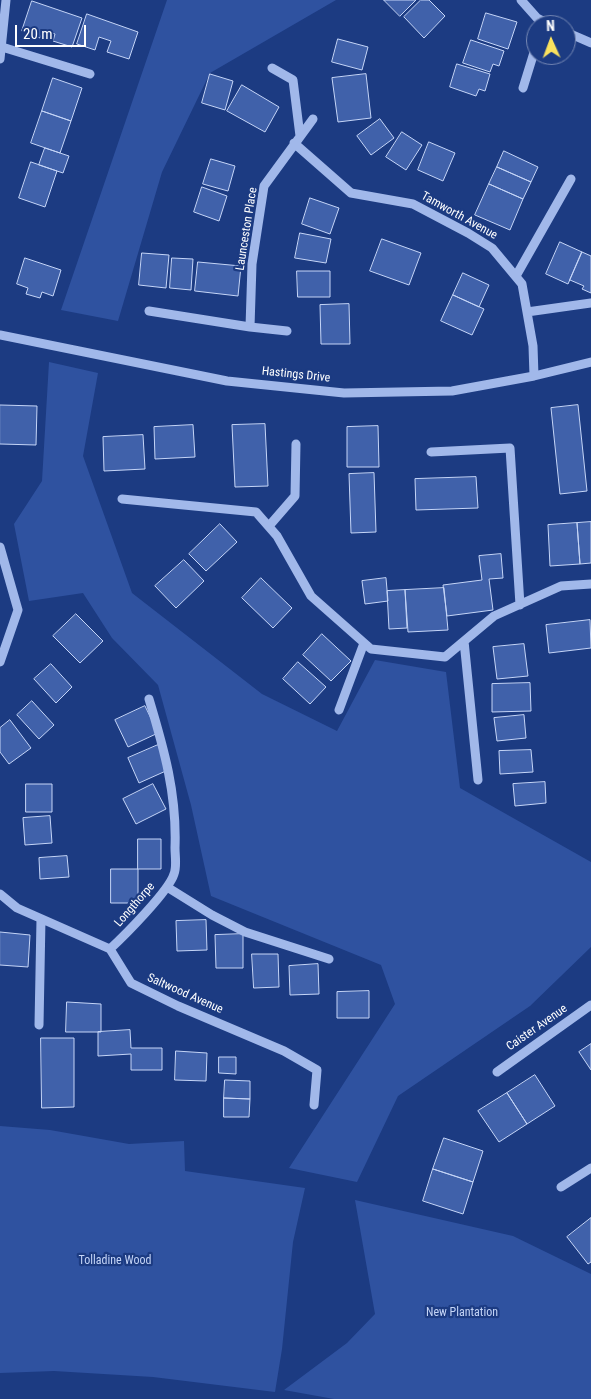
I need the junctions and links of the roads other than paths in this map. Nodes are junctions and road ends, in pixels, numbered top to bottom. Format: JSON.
{"nodes":[{"id":1,"x":6,"y":0,"type":"edge"},
{"id":2,"x":521,"y":0,"type":"edge"},
{"id":3,"x":534,"y":15,"type":"edge"},
{"id":4,"x":576,"y":36,"type":"edge"},
{"id":5,"x":591,"y":43,"type":"edge"},
{"id":6,"x":2,"y":47,"type":"junction"},
{"id":7,"x":0,"y":59,"type":"edge"},
{"id":8,"x":530,"y":65,"type":"edge"},
{"id":9,"x":272,"y":68,"type":"dead end"},
{"id":10,"x":90,"y":74,"type":"dead end"},
{"id":11,"x":523,"y":88,"type":"dead end"},
{"id":12,"x":313,"y":119,"type":"dead end"},
{"id":13,"x":297,"y":139,"type":"junction"},
{"id":14,"x":572,"y":178,"type":"dead end"},
{"id":15,"x":516,"y":276,"type":"junction"},
{"id":16,"x":591,"y":303,"type":"edge"},
{"id":17,"x":149,"y":311,"type":"dead end"},
{"id":18,"x":527,"y":312,"type":"junction"},
{"id":19,"x":250,"y":328,"type":"junction"},
{"id":20,"x":287,"y":331,"type":"dead end"},
{"id":21,"x":0,"y":335,"type":"edge"},
{"id":22,"x":591,"y":362,"type":"edge"},
{"id":23,"x":534,"y":376,"type":"junction"},
{"id":24,"x":296,"y":444,"type":"dead end"},
{"id":25,"x":432,"y":452,"type":"dead end"},
{"id":26,"x":122,"y":499,"type":"dead end"},
{"id":27,"x":269,"y":526,"type":"junction"},
{"id":28,"x":0,"y":547,"type":"edge"},
{"id":29,"x":591,"y":584,"type":"edge"},
{"id":30,"x":520,"y":605,"type":"junction"},
{"id":31,"x":464,"y":641,"type":"junction"},
{"id":32,"x":364,"y":643,"type":"junction"},
{"id":33,"x":0,"y":662,"type":"edge"},
{"id":34,"x":149,"y":699,"type":"dead end"},
{"id":35,"x":339,"y":710,"type":"dead end"},
{"id":36,"x":478,"y":780,"type":"dead end"},
{"id":37,"x":167,"y":887,"type":"junction"},
{"id":38,"x":0,"y":894,"type":"edge"},
{"id":39,"x":41,"y":919,"type":"junction"},
{"id":40,"x":110,"y":949,"type":"junction"},
{"id":41,"x":329,"y":959,"type":"dead end"},
{"id":42,"x":591,"y":1005,"type":"edge"},
{"id":43,"x":38,"y":1025,"type":"dead end"},
{"id":44,"x":498,"y":1072,"type":"dead end"},
{"id":45,"x":314,"y":1105,"type":"dead end"},
{"id":46,"x":591,"y":1168,"type":"edge"},
{"id":47,"x":561,"y":1187,"type":"dead end"}],
"edges":[{"from":1,"to":6,"type":"street"},
{"from":2,"to":3,"type":"street"},
{"from":4,"to":5,"type":"street"},
{"from":6,"to":7,"type":"street"},
{"from":6,"to":10,"type":"street"},
{"from":8,"to":11,"type":"street"},
{"from":9,"to":13,"type":"street"},
{"from":12,"to":13,"type":"street","name":"Launceston Place"},
{"from":13,"to":15,"type":"street","name":"Tamworth Avenue"},
{"from":13,"to":19,"type":"street","name":"Launceston Place"},
{"from":14,"to":15,"type":"street"},
{"from":15,"to":18,"type":"street","name":"Tamworth Avenue"},
{"from":16,"to":18,"type":"street"},
{"from":17,"to":19,"type":"street"},
{"from":18,"to":23,"type":"street","name":"Tamworth Avenue"},
{"from":19,"to":20,"type":"street"},
{"from":21,"to":23,"type":"street","name":"Hastings Drive"},
{"from":22,"to":23,"type":"street","name":"Hastings Drive"},
{"from":24,"to":27,"type":"street"},
{"from":25,"to":30,"type":"street"},
{"from":26,"to":27,"type":"street"},
{"from":27,"to":32,"type":"street"},
{"from":28,"to":33,"type":"street"},
{"from":29,"to":30,"type":"street"},
{"from":30,"to":31,"type":"street"},
{"from":31,"to":32,"type":"street"},
{"from":31,"to":36,"type":"street"},
{"from":32,"to":35,"type":"street"},
{"from":34,"to":37,"type":"street","name":"Longthorpe"},
{"from":37,"to":40,"type":"street","name":"Longthorpe"},
{"from":37,"to":41,"type":"street"},
{"from":38,"to":39,"type":"street"},
{"from":39,"to":40,"type":"street"},
{"from":39,"to":43,"type":"street"},
{"from":40,"to":45,"type":"street","name":"Saltwood Avenue"},
{"from":42,"to":44,"type":"street","name":"Caister Avenue"},
{"from":46,"to":47,"type":"street"}]}
